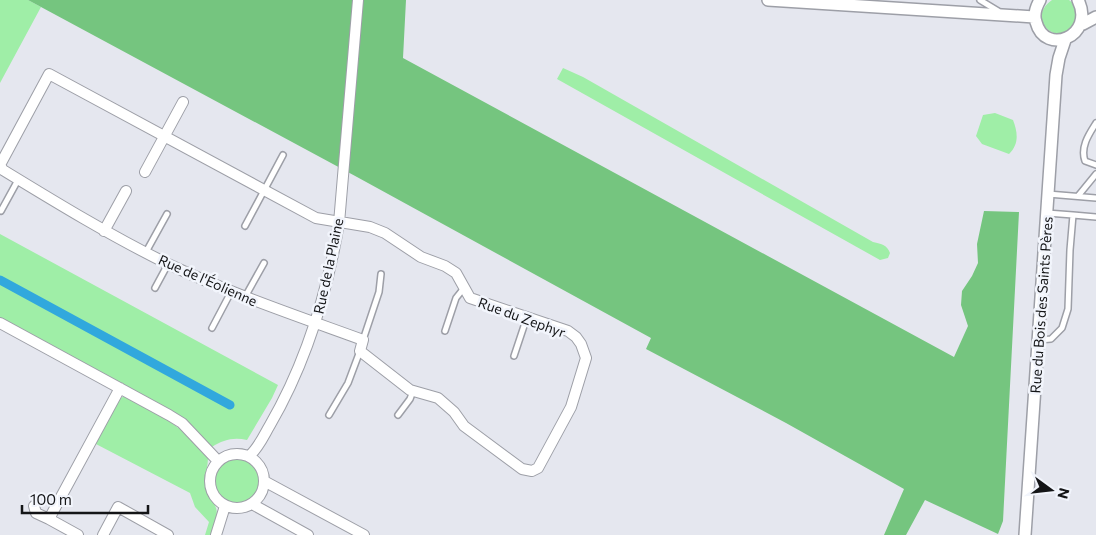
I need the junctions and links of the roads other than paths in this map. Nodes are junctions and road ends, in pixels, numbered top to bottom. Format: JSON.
{"nodes":[{"id":1,"x":358,"y":0,"type":"edge"},
{"id":2,"x":768,"y":0,"type":"edge"},
{"id":3,"x":980,"y":0,"type":"edge"},
{"id":4,"x":1040,"y":0,"type":"edge"},
{"id":5,"x":1080,"y":3,"type":"edge"},
{"id":6,"x":1096,"y":11,"type":"edge"},
{"id":7,"x":1010,"y":16,"type":"junction"},
{"id":8,"x":1034,"y":17,"type":"junction"},
{"id":9,"x":1096,"y":17,"type":"edge"},
{"id":10,"x":1082,"y":24,"type":"junction"},
{"id":11,"x":1052,"y":40,"type":"junction"},
{"id":12,"x":1065,"y":40,"type":"junction"},
{"id":13,"x":1056,"y":75,"type":"junction"},
{"id":14,"x":183,"y":102,"type":"dead end"},
{"id":15,"x":1096,"y":123,"type":"edge"},
{"id":16,"x":164,"y":136,"type":"junction"},
{"id":17,"x":283,"y":156,"type":"dead end"},
{"id":18,"x":1096,"y":165,"type":"edge"},
{"id":19,"x":144,"y":172,"type":"dead end"},
{"id":20,"x":1096,"y":174,"type":"edge"},
{"id":21,"x":18,"y":179,"type":"junction"},
{"id":22,"x":264,"y":190,"type":"junction"},
{"id":23,"x":126,"y":191,"type":"dead end"},
{"id":24,"x":1048,"y":194,"type":"junction"},
{"id":25,"x":1078,"y":196,"type":"junction"},
{"id":26,"x":1096,"y":198,"type":"edge"},
{"id":27,"x":1,"y":211,"type":"edge"},
{"id":28,"x":1047,"y":213,"type":"junction"},
{"id":29,"x":167,"y":214,"type":"dead end"},
{"id":30,"x":1073,"y":215,"type":"junction"},
{"id":31,"x":1096,"y":218,"type":"edge"},
{"id":32,"x":339,"y":223,"type":"junction"},
{"id":33,"x":245,"y":226,"type":"dead end"},
{"id":34,"x":104,"y":231,"type":"junction"},
{"id":35,"x":146,"y":252,"type":"junction"},
{"id":36,"x":264,"y":263,"type":"dead end"},
{"id":37,"x":168,"y":264,"type":"junction"},
{"id":38,"x":381,"y":274,"type":"dead end"},
{"id":39,"x":155,"y":288,"type":"dead end"},
{"id":40,"x":464,"y":288,"type":"junction"},
{"id":41,"x":232,"y":291,"type":"junction"},
{"id":42,"x":245,"y":297,"type":"junction"},
{"id":43,"x":527,"y":318,"type":"junction"},
{"id":44,"x":316,"y":322,"type":"junction"},
{"id":45,"x":0,"y":323,"type":"edge"},
{"id":46,"x":212,"y":328,"type":"dead end"},
{"id":47,"x":445,"y":331,"type":"dead end"},
{"id":48,"x":363,"y":340,"type":"junction"},
{"id":49,"x":1039,"y":340,"type":"junction"},
{"id":50,"x":360,"y":351,"type":"junction"},
{"id":51,"x":514,"y":356,"type":"dead end"},
{"id":52,"x":120,"y":388,"type":"junction"},
{"id":53,"x":413,"y":391,"type":"junction"},
{"id":54,"x":329,"y":415,"type":"dead end"},
{"id":55,"x":398,"y":415,"type":"dead end"},
{"id":56,"x":249,"y":456,"type":"junction"},
{"id":57,"x":218,"y":461,"type":"junction"},
{"id":58,"x":264,"y":481,"type":"junction"},
{"id":59,"x":252,"y":504,"type":"junction"},
{"id":60,"x":34,"y":506,"type":"dead end"},
{"id":61,"x":225,"y":506,"type":"junction"},
{"id":62,"x":49,"y":519,"type":"junction"},
{"id":63,"x":78,"y":535,"type":"edge"},
{"id":64,"x":103,"y":535,"type":"edge"},
{"id":65,"x":168,"y":535,"type":"edge"},
{"id":66,"x":216,"y":535,"type":"edge"},
{"id":67,"x":308,"y":535,"type":"edge"},
{"id":68,"x":364,"y":535,"type":"edge"},
{"id":69,"x":1025,"y":535,"type":"edge"}],
"edges":[{"from":1,"to":32,"type":"street","name":"Rue de la Plaine"},
{"from":2,"to":7,"type":"street"},
{"from":3,"to":7,"type":"lane"},
{"from":4,"to":8,"type":"street"},
{"from":5,"to":6,"type":"street"},
{"from":5,"to":10,"type":"street"},
{"from":7,"to":8,"type":"street"},
{"from":8,"to":11,"type":"street"},
{"from":9,"to":10,"type":"street"},
{"from":10,"to":12,"type":"street"},
{"from":11,"to":12,"type":"street"},
{"from":11,"to":13,"type":"street","name":"Rue du Bois des Saints Pères"},
{"from":12,"to":13,"type":"street","name":"Rue du Bois des Saints Pères"},
{"from":13,"to":24,"type":"street","name":"Rue du Bois des Saints Pères"},
{"from":14,"to":16,"type":"street"},
{"from":15,"to":18,"type":"lane"},
{"from":16,"to":19,"type":"street"},
{"from":16,"to":21,"type":"street","name":"Rue de l'Éolienne"},
{"from":16,"to":22,"type":"street","name":"Rue de l'Éolienne"},
{"from":17,"to":22,"type":"lane"},
{"from":20,"to":25,"type":"lane"},
{"from":21,"to":27,"type":"lane"},
{"from":21,"to":34,"type":"street","name":"Rue de l'Éolienne"},
{"from":22,"to":32,"type":"street","name":"Rue de l'Éolienne"},
{"from":22,"to":33,"type":"lane"},
{"from":23,"to":34,"type":"street"},
{"from":24,"to":25,"type":"lane"},
{"from":24,"to":28,"type":"street","name":"Rue du Bois des Saints Pères"},
{"from":25,"to":26,"type":"lane"},
{"from":28,"to":30,"type":"lane"},
{"from":28,"to":49,"type":"street","name":"Rue du Bois des Saints Pères"},
{"from":29,"to":35,"type":"lane"},
{"from":30,"to":31,"type":"lane"},
{"from":30,"to":49,"type":"lane"},
{"from":32,"to":40,"type":"street","name":"Rue du Zephyr"},
{"from":32,"to":44,"type":"street","name":"Rue de la Plaine"},
{"from":34,"to":35,"type":"street","name":"Rue de l'Éolienne"},
{"from":35,"to":37,"type":"street","name":"Rue de l'Éolienne"},
{"from":36,"to":42,"type":"lane"},
{"from":37,"to":39,"type":"lane"},
{"from":37,"to":41,"type":"street","name":"Rue de l'Éolienne"},
{"from":38,"to":48,"type":"lane"},
{"from":40,"to":43,"type":"street","name":"Rue du Zephyr"},
{"from":40,"to":47,"type":"lane"},
{"from":41,"to":42,"type":"street","name":"Rue de l'Éolienne"},
{"from":41,"to":46,"type":"lane"},
{"from":42,"to":44,"type":"street","name":"Rue de l'Éolienne"},
{"from":43,"to":51,"type":"lane"},
{"from":43,"to":53,"type":"street","name":"Rue du Zephyr"},
{"from":44,"to":48,"type":"street"},
{"from":44,"to":56,"type":"street","name":"Rue de la Plaine"},
{"from":45,"to":52,"type":"street"},
{"from":48,"to":50,"type":"street"},
{"from":49,"to":69,"type":"street","name":"Rue du Bois des Saints Pères"},
{"from":50,"to":53,"type":"street","name":"Rue du Zephyr"},
{"from":50,"to":54,"type":"lane"},
{"from":52,"to":57,"type":"street"},
{"from":52,"to":62,"type":"street"},
{"from":53,"to":55,"type":"lane"},
{"from":56,"to":57,"type":"street"},
{"from":56,"to":58,"type":"street"},
{"from":57,"to":61,"type":"street"},
{"from":58,"to":59,"type":"street"},
{"from":58,"to":68,"type":"street"},
{"from":59,"to":61,"type":"street"},
{"from":59,"to":67,"type":"street"},
{"from":60,"to":62,"type":"street"},
{"from":61,"to":66,"type":"street"},
{"from":62,"to":63,"type":"street"},
{"from":64,"to":65,"type":"street"}]}
